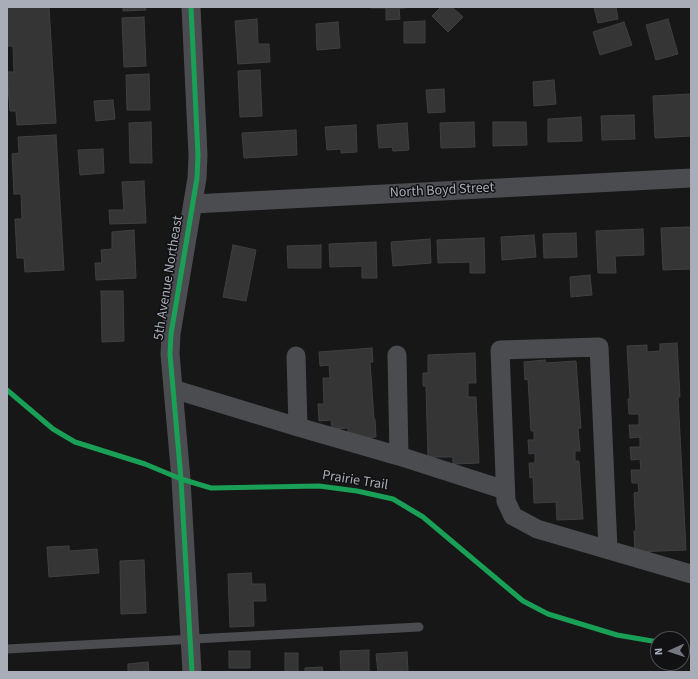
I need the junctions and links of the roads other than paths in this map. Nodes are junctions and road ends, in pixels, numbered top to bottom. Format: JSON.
{"nodes":[{"id":1,"x":192,"y":7,"type":"edge"},
{"id":2,"x":691,"y":178,"type":"edge"},
{"id":3,"x":193,"y":204,"type":"junction"},
{"id":4,"x":397,"y":354,"type":"dead end"},
{"id":5,"x":296,"y":356,"type":"dead end"},
{"id":6,"x":173,"y":389,"type":"junction"},
{"id":7,"x":298,"y":427,"type":"junction"},
{"id":8,"x":399,"y":456,"type":"junction"},
{"id":9,"x":505,"y":490,"type":"junction"},
{"id":10,"x":608,"y":550,"type":"junction"},
{"id":11,"x":691,"y":574,"type":"edge"},
{"id":12,"x":419,"y":626,"type":"dead end"},
{"id":13,"x":190,"y":640,"type":"junction"},
{"id":14,"x":7,"y":649,"type":"edge"},
{"id":15,"x":192,"y":672,"type":"edge"}],
"edges":[{"from":1,"to":3,"type":"street","name":"5th Avenue Northeast"},
{"from":2,"to":3,"type":"street","name":"North Boyd Street"},
{"from":3,"to":6,"type":"street","name":"5th Avenue Northeast"},
{"from":4,"to":8,"type":"street"},
{"from":5,"to":7,"type":"street"},
{"from":6,"to":7,"type":"street"},
{"from":6,"to":13,"type":"street","name":"5th Avenue Northeast"},
{"from":7,"to":8,"type":"street"},
{"from":8,"to":9,"type":"street"},
{"from":9,"to":10,"type":"street"},
{"from":9,"to":10,"type":"street"},
{"from":10,"to":11,"type":"street"},
{"from":12,"to":13,"type":"lane"},
{"from":13,"to":14,"type":"lane"},
{"from":13,"to":15,"type":"street","name":"5th Avenue Northeast"}]}
